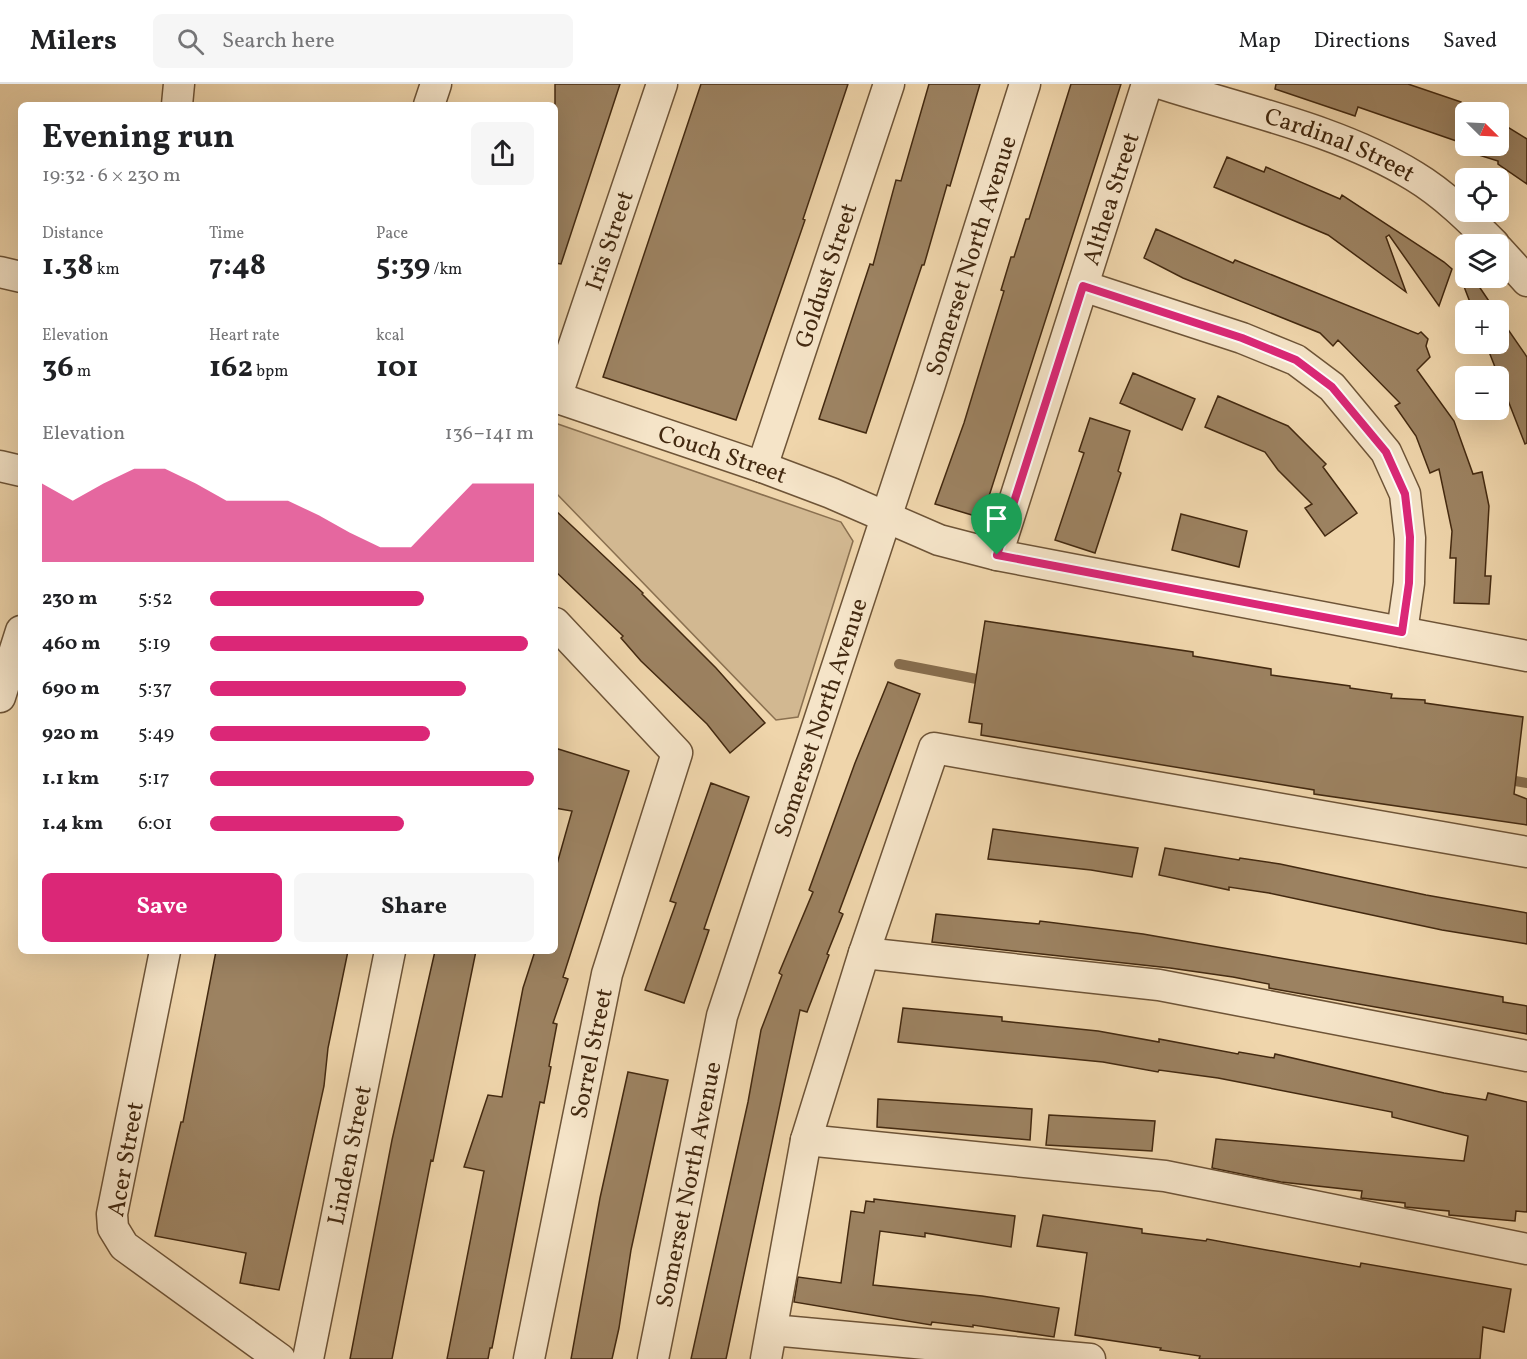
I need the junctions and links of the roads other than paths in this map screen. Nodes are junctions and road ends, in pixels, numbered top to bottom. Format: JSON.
{"nodes":[{"id":1,"x":179,"y":84,"type":"edge"},
{"id":2,"x":436,"y":84,"type":"edge"},
{"id":3,"x":662,"y":84,"type":"edge"},
{"id":4,"x":889,"y":84,"type":"edge"},
{"id":5,"x":1025,"y":84,"type":"edge"},
{"id":6,"x":1147,"y":84,"type":"edge"},
{"id":7,"x":1162,"y":84,"type":"edge"},
{"id":8,"x":177,"y":102,"type":"edge"},
{"id":9,"x":430,"y":102,"type":"edge"},
{"id":10,"x":1484,"y":234,"type":"edge"},
{"id":11,"x":1509,"y":261,"type":"edge"},
{"id":12,"x":0,"y":272,"type":"edge"},
{"id":13,"x":18,"y":276,"type":"edge"},
{"id":14,"x":1527,"y":281,"type":"edge"},
{"id":15,"x":1083,"y":286,"type":"junction"},
{"id":16,"x":558,"y":391,"type":"edge"},
{"id":17,"x":558,"y":398,"type":"edge"},
{"id":18,"x":0,"y":466,"type":"edge"},
{"id":19,"x":762,"y":467,"type":"junction"},
{"id":20,"x":18,"y":470,"type":"edge"},
{"id":21,"x":886,"y":517,"type":"junction"},
{"id":22,"x":997,"y":555,"type":"junction"},
{"id":23,"x":558,"y":626,"type":"edge"},
{"id":24,"x":1402,"y":632,"type":"junction"},
{"id":25,"x":18,"y":640,"type":"edge"},
{"id":26,"x":1527,"y":656,"type":"edge"},
{"id":27,"x":0,"y":697,"type":"edge"},
{"id":28,"x":1527,"y":852,"type":"edge"},
{"id":29,"x":864,"y":953,"type":"junction"},
{"id":30,"x":164,"y":954,"type":"edge"},
{"id":31,"x":389,"y":954,"type":"edge"},
{"id":32,"x":1527,"y":1056,"type":"edge"},
{"id":33,"x":806,"y":1140,"type":"junction"},
{"id":34,"x":1527,"y":1249,"type":"edge"},
{"id":35,"x":772,"y":1330,"type":"junction"},
{"id":36,"x":280,"y":1359,"type":"edge"},
{"id":37,"x":308,"y":1359,"type":"edge"},
{"id":38,"x":529,"y":1359,"type":"edge"},
{"id":39,"x":653,"y":1359,"type":"edge"},
{"id":40,"x":766,"y":1359,"type":"edge"},
{"id":41,"x":1090,"y":1359,"type":"edge"}],
"edges":[{"from":1,"to":8,"type":"street"},
{"from":2,"to":9,"type":"street"},
{"from":3,"to":16,"type":"street","name":"Iris Street"},
{"from":4,"to":19,"type":"street","name":"Goldust Street"},
{"from":5,"to":21,"type":"street","name":"Somerset North Avenue"},
{"from":6,"to":15,"type":"street","name":"Althea Street"},
{"from":7,"to":10,"type":"street","name":"Cardinal Street"},
{"from":11,"to":14,"type":"street"},
{"from":12,"to":13,"type":"street"},
{"from":15,"to":22,"type":"street","name":"Althea Street"},
{"from":15,"to":24,"type":"street"},
{"from":17,"to":19,"type":"street","name":"Couch Street"},
{"from":18,"to":20,"type":"street"},
{"from":19,"to":21,"type":"street","name":"Couch Street"},
{"from":21,"to":22,"type":"street","name":"Couch Street"},
{"from":21,"to":39,"type":"street","name":"Somerset North Avenue"},
{"from":22,"to":24,"type":"street","name":"Couch Street"},
{"from":23,"to":38,"type":"street","name":"Sorrel Street"},
{"from":24,"to":26,"type":"street","name":"Couch Street"},
{"from":25,"to":27,"type":"street"},
{"from":28,"to":29,"type":"street"},
{"from":29,"to":32,"type":"street"},
{"from":29,"to":33,"type":"street"},
{"from":30,"to":36,"type":"street","name":"Acer Street"},
{"from":31,"to":37,"type":"street","name":"Linden Street"},
{"from":33,"to":34,"type":"street"},
{"from":33,"to":35,"type":"street"},
{"from":35,"to":40,"type":"street"},
{"from":35,"to":41,"type":"street"}]}
